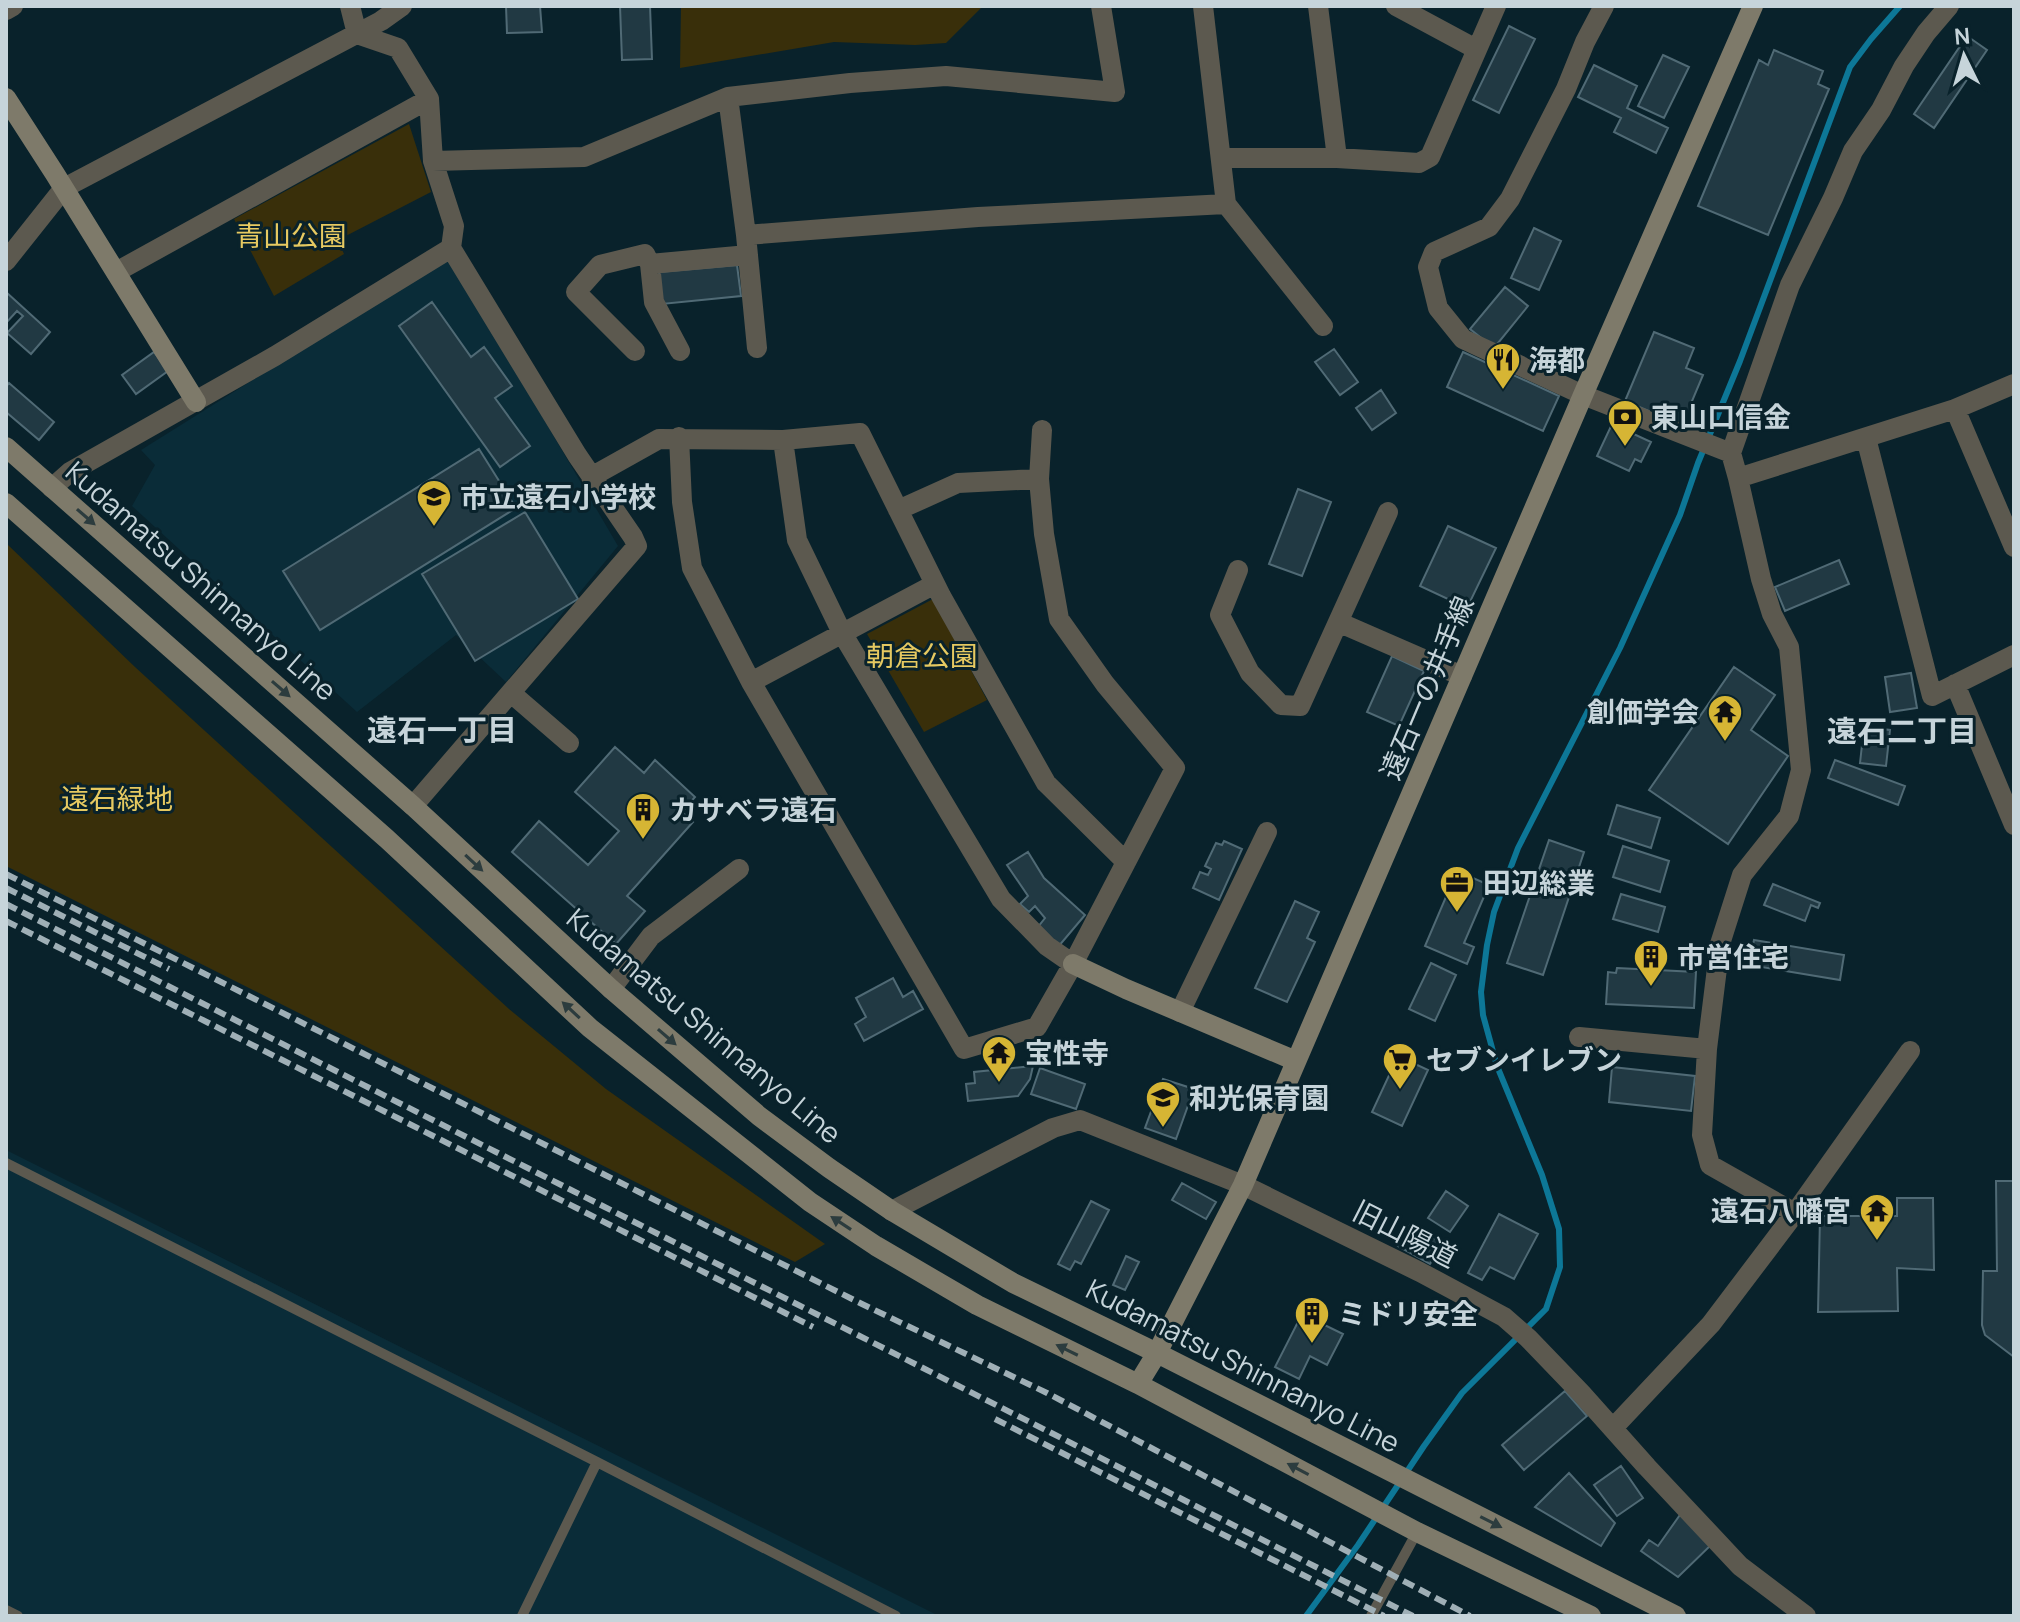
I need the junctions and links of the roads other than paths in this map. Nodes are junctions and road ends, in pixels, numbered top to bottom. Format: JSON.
{"nodes":[{"id":1,"x":13,"y":6,"type":"edge"},
{"id":2,"x":350,"y":6,"type":"edge"},
{"id":3,"x":402,"y":6,"type":"edge"},
{"id":4,"x":1101,"y":6,"type":"edge"},
{"id":5,"x":1203,"y":6,"type":"edge"},
{"id":6,"x":1318,"y":6,"type":"edge"},
{"id":7,"x":1396,"y":6,"type":"edge"},
{"id":8,"x":1496,"y":6,"type":"edge"},
{"id":9,"x":1604,"y":6,"type":"edge"},
{"id":10,"x":1753,"y":6,"type":"edge"},
{"id":11,"x":1949,"y":6,"type":"edge"},
{"id":12,"x":6,"y":10,"type":"edge"},
{"id":13,"x":357,"y":34,"type":"junction"},
{"id":14,"x":1476,"y":49,"type":"junction"},
{"id":15,"x":728,"y":97,"type":"junction"},
{"id":16,"x":6,"y":98,"type":"edge"},
{"id":17,"x":429,"y":99,"type":"junction"},
{"id":18,"x":1222,"y":158,"type":"junction"},
{"id":19,"x":1337,"y":158,"type":"junction"},
{"id":20,"x":433,"y":161,"type":"junction"},
{"id":21,"x":64,"y":188,"type":"junction"},
{"id":22,"x":1226,"y":204,"type":"junction"},
{"id":23,"x":747,"y":245,"type":"junction"},
{"id":24,"x":451,"y":248,"type":"junction"},
{"id":25,"x":6,"y":261,"type":"edge"},
{"id":26,"x":650,"y":264,"type":"junction"},
{"id":27,"x":116,"y":272,"type":"junction"},
{"id":28,"x":1323,"y":326,"type":"dead end"},
{"id":29,"x":757,"y":348,"type":"dead end"},
{"id":30,"x":635,"y":351,"type":"dead end"},
{"id":31,"x":680,"y":351,"type":"dead end"},
{"id":32,"x":2014,"y":384,"type":"edge"},
{"id":33,"x":1583,"y":395,"type":"junction"},
{"id":34,"x":196,"y":402,"type":"junction"},
{"id":35,"x":1955,"y":409,"type":"junction"},
{"id":36,"x":1042,"y":430,"type":"dead end"},
{"id":37,"x":679,"y":438,"type":"junction"},
{"id":38,"x":1866,"y":438,"type":"junction"},
{"id":39,"x":783,"y":440,"type":"junction"},
{"id":40,"x":6,"y":447,"type":"edge"},
{"id":41,"x":1731,"y":453,"type":"junction"},
{"id":42,"x":591,"y":477,"type":"junction"},
{"id":43,"x":1738,"y":478,"type":"junction"},
{"id":44,"x":1039,"y":479,"type":"junction"},
{"id":45,"x":52,"y":488,"type":"junction"},
{"id":46,"x":6,"y":503,"type":"edge"},
{"id":47,"x":898,"y":510,"type":"junction"},
{"id":48,"x":1388,"y":512,"type":"dead end"},
{"id":49,"x":2014,"y":547,"type":"edge"},
{"id":50,"x":1238,"y":570,"type":"dead end"},
{"id":51,"x":935,"y":584,"type":"junction"},
{"id":52,"x":1338,"y":622,"type":"junction"},
{"id":53,"x":842,"y":633,"type":"junction"},
{"id":54,"x":2014,"y":655,"type":"edge"},
{"id":55,"x":1462,"y":676,"type":"junction"},
{"id":56,"x":751,"y":682,"type":"junction"},
{"id":57,"x":1955,"y":684,"type":"junction"},
{"id":58,"x":511,"y":693,"type":"junction"},
{"id":59,"x":569,"y":743,"type":"dead end"},
{"id":60,"x":413,"y":806,"type":"junction"},
{"id":61,"x":2014,"y":825,"type":"edge"},
{"id":62,"x":1267,"y":832,"type":"dead end"},
{"id":63,"x":1126,"y":862,"type":"junction"},
{"id":64,"x":739,"y":869,"type":"dead end"},
{"id":65,"x":1073,"y":964,"type":"junction"},
{"id":66,"x":611,"y":989,"type":"junction"},
{"id":67,"x":1180,"y":1012,"type":"junction"},
{"id":68,"x":1579,"y":1037,"type":"dead end"},
{"id":69,"x":1707,"y":1049,"type":"junction"},
{"id":70,"x":1910,"y":1051,"type":"dead end"},
{"id":71,"x":1296,"y":1061,"type":"junction"},
{"id":72,"x":6,"y":1163,"type":"edge"},
{"id":73,"x":1243,"y":1185,"type":"junction"},
{"id":74,"x":892,"y":1211,"type":"junction"},
{"id":75,"x":1795,"y":1213,"type":"junction"},
{"id":76,"x":1157,"y":1353,"type":"junction"},
{"id":77,"x":1138,"y":1384,"type":"junction"},
{"id":78,"x":1613,"y":1428,"type":"junction"},
{"id":79,"x":597,"y":1462,"type":"junction"},
{"id":80,"x":1417,"y":1532,"type":"junction"},
{"id":81,"x":6,"y":1610,"type":"edge"},
{"id":82,"x":18,"y":1616,"type":"edge"},
{"id":83,"x":522,"y":1616,"type":"edge"},
{"id":84,"x":896,"y":1616,"type":"edge"},
{"id":85,"x":1371,"y":1616,"type":"edge"},
{"id":86,"x":1591,"y":1616,"type":"edge"},
{"id":87,"x":1676,"y":1616,"type":"edge"},
{"id":88,"x":1806,"y":1616,"type":"edge"}],
"edges":[{"from":1,"to":12,"type":"street"},
{"from":2,"to":13,"type":"street"},
{"from":3,"to":13,"type":"street"},
{"from":4,"to":15,"type":"street"},
{"from":5,"to":18,"type":"street"},
{"from":6,"to":19,"type":"street"},
{"from":7,"to":14,"type":"street"},
{"from":8,"to":14,"type":"street"},
{"from":9,"to":33,"type":"street"},
{"from":10,"to":33,"type":"main road","name":"遠石一の井手線"},
{"from":11,"to":41,"type":"street"},
{"from":13,"to":17,"type":"street"},
{"from":13,"to":21,"type":"street"},
{"from":14,"to":19,"type":"street"},
{"from":15,"to":20,"type":"street"},
{"from":15,"to":23,"type":"street"},
{"from":16,"to":21,"type":"main road"},
{"from":17,"to":20,"type":"street"},
{"from":17,"to":27,"type":"street"},
{"from":18,"to":19,"type":"street"},
{"from":18,"to":22,"type":"street"},
{"from":20,"to":24,"type":"street"},
{"from":21,"to":25,"type":"street"},
{"from":21,"to":27,"type":"main road"},
{"from":22,"to":23,"type":"street"},
{"from":22,"to":28,"type":"street"},
{"from":23,"to":26,"type":"street"},
{"from":23,"to":29,"type":"street"},
{"from":24,"to":34,"type":"street"},
{"from":24,"to":42,"type":"street"},
{"from":26,"to":30,"type":"street"},
{"from":26,"to":31,"type":"street"},
{"from":27,"to":34,"type":"main road"},
{"from":32,"to":35,"type":"street"},
{"from":33,"to":41,"type":"street"},
{"from":33,"to":55,"type":"main road","name":"遠石一の井手線"},
{"from":34,"to":45,"type":"street"},
{"from":35,"to":38,"type":"street"},
{"from":35,"to":49,"type":"street"},
{"from":36,"to":44,"type":"street"},
{"from":37,"to":39,"type":"street"},
{"from":37,"to":42,"type":"street"},
{"from":37,"to":56,"type":"street"},
{"from":38,"to":43,"type":"street"},
{"from":38,"to":57,"type":"street"},
{"from":39,"to":47,"type":"street"},
{"from":39,"to":53,"type":"street"},
{"from":40,"to":45,"type":"main road","name":"Kudamatsu Shinnanyo Line"},
{"from":41,"to":43,"type":"street"},
{"from":42,"to":58,"type":"street"},
{"from":43,"to":69,"type":"street"},
{"from":44,"to":47,"type":"street"},
{"from":44,"to":63,"type":"street"},
{"from":45,"to":60,"type":"main road","name":"Kudamatsu Shinnanyo Line","one_way":true},
{"from":77,"to":46,"type":"main road","one_way":true},
{"from":47,"to":51,"type":"street"},
{"from":48,"to":52,"type":"street"},
{"from":50,"to":52,"type":"street"},
{"from":51,"to":53,"type":"street"},
{"from":51,"to":63,"type":"street"},
{"from":52,"to":55,"type":"street"},
{"from":53,"to":56,"type":"street"},
{"from":53,"to":65,"type":"street"},
{"from":54,"to":57,"type":"street"},
{"from":55,"to":71,"type":"main road","name":"遠石一の井手線"},
{"from":56,"to":65,"type":"street"},
{"from":57,"to":61,"type":"street"},
{"from":58,"to":59,"type":"street"},
{"from":58,"to":60,"type":"street"},
{"from":60,"to":66,"type":"main road","name":"Kudamatsu Shinnanyo Line","one_way":true},
{"from":62,"to":67,"type":"street"},
{"from":63,"to":65,"type":"street"},
{"from":64,"to":66,"type":"street"},
{"from":65,"to":67,"type":"main road"},
{"from":66,"to":74,"type":"main road","name":"Kudamatsu Shinnanyo Line","one_way":true},
{"from":67,"to":71,"type":"main road"},
{"from":68,"to":69,"type":"street"},
{"from":69,"to":75,"type":"street"},
{"from":70,"to":75,"type":"street"},
{"from":71,"to":73,"type":"main road","name":"遠石一の井手線"},
{"from":72,"to":79,"type":"lane"},
{"from":73,"to":74,"type":"street","name":"旧山陽道"},
{"from":73,"to":76,"type":"main road","name":"遠石一の井手線"},
{"from":73,"to":78,"type":"street","name":"旧山陽道"},
{"from":74,"to":76,"type":"main road","name":"Kudamatsu Shinnanyo Line"},
{"from":75,"to":78,"type":"street"},
{"from":76,"to":77,"type":"main road","name":"遠石一の井手線"},
{"from":76,"to":87,"type":"main road","name":"Kudamatsu Shinnanyo Line","one_way":true},
{"from":80,"to":77,"type":"main road","one_way":true},
{"from":78,"to":88,"type":"street","name":"旧山陽道"},
{"from":79,"to":83,"type":"lane"},
{"from":79,"to":84,"type":"lane"},
{"from":80,"to":85,"type":"lane"},
{"from":80,"to":86,"type":"main road"},
{"from":81,"to":82,"type":"lane"}]}
